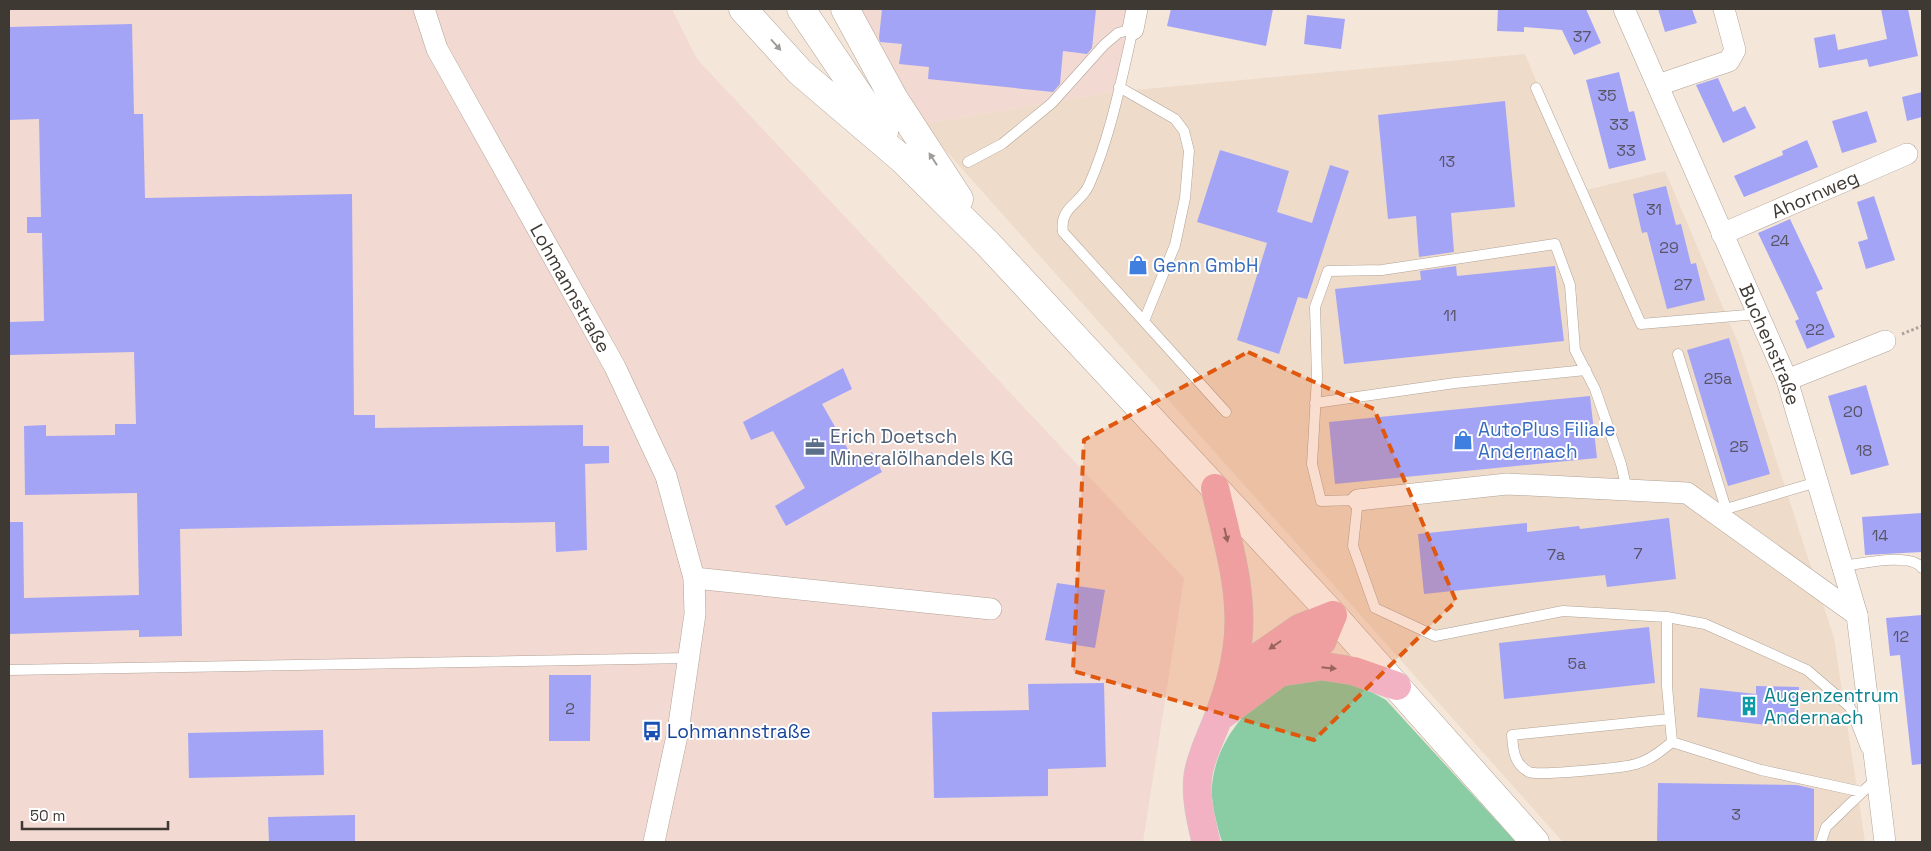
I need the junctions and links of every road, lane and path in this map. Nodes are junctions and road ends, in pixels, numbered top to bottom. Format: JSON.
{"nodes":[{"id":1,"x":424,"y":9,"type":"edge"},
{"id":2,"x":743,"y":9,"type":"edge"},
{"id":3,"x":801,"y":9,"type":"edge"},
{"id":4,"x":845,"y":9,"type":"edge"},
{"id":5,"x":1624,"y":9,"type":"edge"},
{"id":6,"x":1724,"y":9,"type":"edge"},
{"id":7,"x":1135,"y":19,"type":"edge"},
{"id":8,"x":1658,"y":85,"type":"junction"},
{"id":9,"x":1120,"y":87,"type":"junction"},
{"id":10,"x":1536,"y":88,"type":"dead end"},
{"id":11,"x":1908,"y":154,"type":"dead end"},
{"id":12,"x":902,"y":159,"type":"junction"},
{"id":13,"x":968,"y":162,"type":"dead end"},
{"id":14,"x":1722,"y":234,"type":"junction"},
{"id":15,"x":988,"y":244,"type":"junction"},
{"id":16,"x":1758,"y":314,"type":"junction"},
{"id":17,"x":1144,"y":321,"type":"junction"},
{"id":18,"x":1885,"y":341,"type":"dead end"},
{"id":19,"x":1678,"y":354,"type":"dead end"},
{"id":20,"x":1586,"y":370,"type":"junction"},
{"id":21,"x":1787,"y":380,"type":"junction"},
{"id":22,"x":1315,"y":403,"type":"junction"},
{"id":23,"x":1226,"y":412,"type":"dead end"},
{"id":24,"x":1817,"y":482,"type":"junction"},
{"id":25,"x":1215,"y":488,"type":"junction"},
{"id":26,"x":1627,"y":490,"type":"junction"},
{"id":27,"x":1358,"y":500,"type":"junction"},
{"id":28,"x":1842,"y":566,"type":"junction"},
{"id":29,"x":1922,"y":568,"type":"edge"},
{"id":30,"x":694,"y":578,"type":"junction"},
{"id":31,"x":991,"y":610,"type":"dead end"},
{"id":32,"x":1857,"y":615,"type":"junction"},
{"id":33,"x":1333,"y":616,"type":"junction"},
{"id":34,"x":1667,"y":617,"type":"junction"},
{"id":35,"x":689,"y":658,"type":"junction"},
{"id":36,"x":9,"y":670,"type":"edge"},
{"id":37,"x":1281,"y":672,"type":"junction"},
{"id":38,"x":1232,"y":675,"type":"junction"},
{"id":39,"x":1397,"y":686,"type":"junction"},
{"id":40,"x":1218,"y":718,"type":"junction"},
{"id":41,"x":1670,"y":719,"type":"junction"},
{"id":42,"x":1672,"y":742,"type":"junction"},
{"id":43,"x":1877,"y":778,"type":"junction"},
{"id":44,"x":1862,"y":792,"type":"junction"},
{"id":45,"x":654,"y":842,"type":"edge"},
{"id":46,"x":1206,"y":842,"type":"edge"},
{"id":47,"x":1535,"y":842,"type":"edge"},
{"id":48,"x":1821,"y":842,"type":"edge"},
{"id":49,"x":1885,"y":842,"type":"edge"}],
"edges":[{"from":1,"to":30,"type":"street","name":"Lohmannstraße"},
{"from":2,"to":12,"type":"main road","one_way":true},
{"from":3,"to":12,"type":"main road"},
{"from":15,"to":4,"type":"main road","one_way":true},
{"from":5,"to":8,"type":"street","name":"Buchenstraße"},
{"from":6,"to":8,"type":"street"},
{"from":7,"to":9,"type":"lane"},
{"from":7,"to":13,"type":"lane"},
{"from":8,"to":14,"type":"street","name":"Buchenstraße"},
{"from":9,"to":17,"type":"lane"},
{"from":9,"to":17,"type":"lane"},
{"from":10,"to":16,"type":"lane"},
{"from":11,"to":14,"type":"street","name":"Ahornweg"},
{"from":12,"to":15,"type":"main road"},
{"from":14,"to":16,"type":"street","name":"Buchenstraße"},
{"from":15,"to":25,"type":"main road"},
{"from":16,"to":21,"type":"street","name":"Buchenstraße"},
{"from":17,"to":23,"type":"lane"},
{"from":18,"to":21,"type":"street"},
{"from":19,"to":24,"type":"lane"},
{"from":20,"to":22,"type":"lane"},
{"from":20,"to":22,"type":"lane"},
{"from":20,"to":26,"type":"lane"},
{"from":21,"to":24,"type":"street","name":"Buchenstraße"},
{"from":22,"to":27,"type":"lane"},
{"from":24,"to":28,"type":"street","name":"Buchenstraße"},
{"from":25,"to":33,"type":"main road"},
{"from":25,"to":38,"type":"highway","one_way":true},
{"from":26,"to":27,"type":"street"},
{"from":26,"to":32,"type":"street"},
{"from":27,"to":34,"type":"lane"},
{"from":28,"to":29,"type":"lane"},
{"from":28,"to":32,"type":"street","name":"Buchenstraße"},
{"from":30,"to":31,"type":"street"},
{"from":30,"to":35,"type":"street","name":"Lohmannstraße"},
{"from":32,"to":43,"type":"street","name":"Buchenstraße"},
{"from":33,"to":37,"type":"highway"},
{"from":33,"to":38,"type":"highway","one_way":true},
{"from":33,"to":39,"type":"main road"},
{"from":34,"to":41,"type":"lane"},
{"from":34,"to":43,"type":"lane"},
{"from":35,"to":36,"type":"lane"},
{"from":35,"to":45,"type":"street","name":"Lohmannstraße"},
{"from":37,"to":39,"type":"highway","one_way":true},
{"from":37,"to":40,"type":"highway"},
{"from":38,"to":40,"type":"highway"},
{"from":39,"to":47,"type":"main road"},
{"from":40,"to":46,"type":"highway"},
{"from":41,"to":42,"type":"lane"},
{"from":41,"to":42,"type":"lane"},
{"from":42,"to":44,"type":"lane"},
{"from":43,"to":44,"type":"lane"},
{"from":43,"to":49,"type":"street","name":"Buchenstraße"},
{"from":44,"to":48,"type":"lane"}]}
